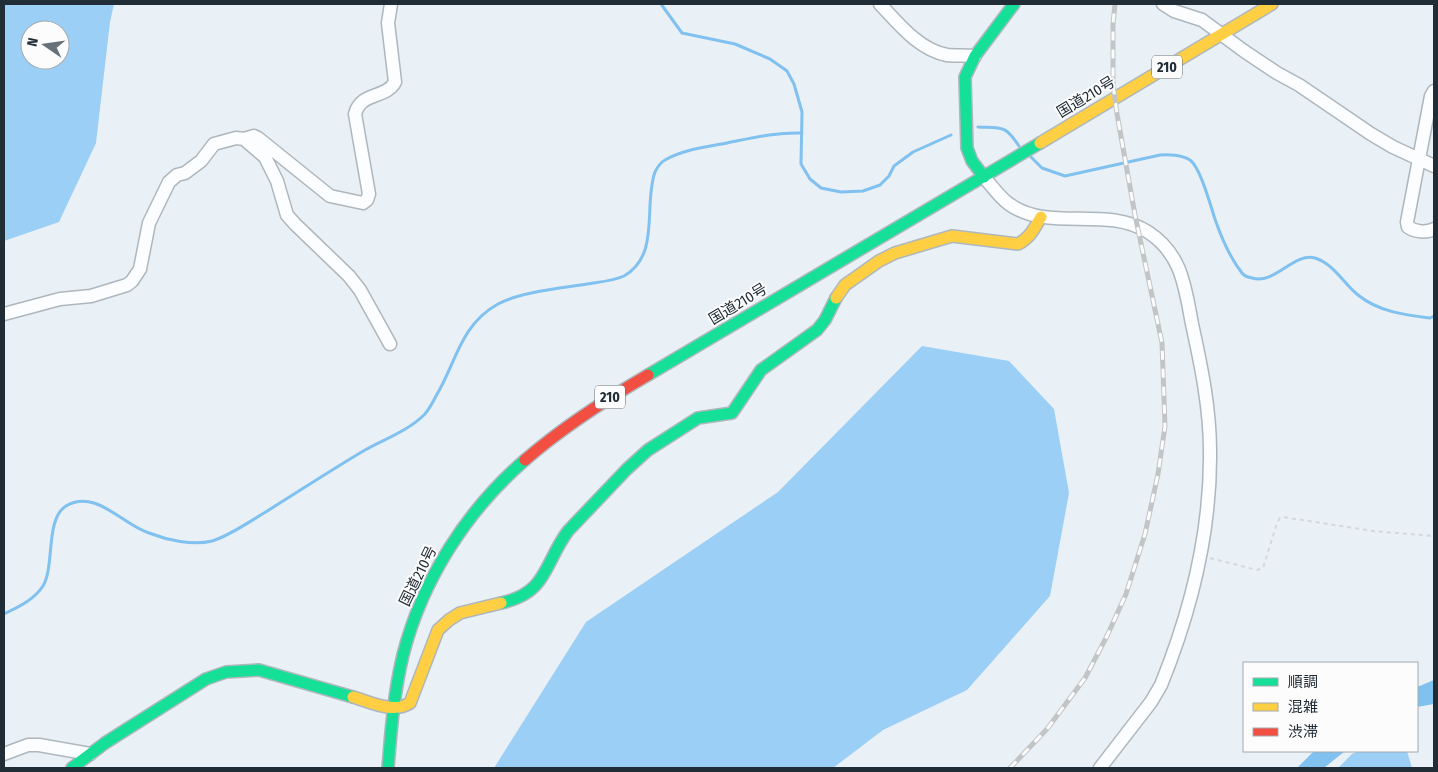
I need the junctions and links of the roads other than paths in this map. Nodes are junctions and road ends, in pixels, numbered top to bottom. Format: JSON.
{"nodes":[{"id":1,"x":391,"y":4,"type":"edge"},
{"id":2,"x":880,"y":4,"type":"edge"},
{"id":3,"x":1014,"y":4,"type":"edge"},
{"id":4,"x":1163,"y":4,"type":"edge"},
{"id":5,"x":1272,"y":4,"type":"edge"},
{"id":6,"x":1222,"y":35,"type":"junction"},
{"id":7,"x":975,"y":56,"type":"junction"},
{"id":8,"x":1434,"y":91,"type":"edge"},
{"id":9,"x":244,"y":139,"type":"junction"},
{"id":10,"x":1419,"y":159,"type":"junction"},
{"id":11,"x":1434,"y":166,"type":"edge"},
{"id":12,"x":984,"y":177,"type":"junction"},
{"id":13,"x":1041,"y":217,"type":"junction"},
{"id":14,"x":1434,"y":229,"type":"edge"},
{"id":15,"x":4,"y":314,"type":"edge"},
{"id":16,"x":390,"y":344,"type":"dead end"},
{"id":17,"x":392,"y":708,"type":"junction"},
{"id":18,"x":4,"y":754,"type":"edge"},
{"id":19,"x":90,"y":754,"type":"junction"},
{"id":20,"x":72,"y":768,"type":"edge"},
{"id":21,"x":388,"y":768,"type":"edge"},
{"id":22,"x":1100,"y":768,"type":"edge"}],
"edges":[{"from":1,"to":9,"type":"street"},
{"from":2,"to":7,"type":"street"},
{"from":3,"to":7,"type":"main road"},
{"from":4,"to":6,"type":"street"},
{"from":5,"to":6,"type":"main road","name":"国道210号","number":"210"},
{"from":6,"to":10,"type":"street"},
{"from":6,"to":12,"type":"main road","name":"国道210号","number":"210"},
{"from":7,"to":12,"type":"main road"},
{"from":8,"to":10,"type":"street"},
{"from":9,"to":15,"type":"street"},
{"from":9,"to":16,"type":"street"},
{"from":10,"to":11,"type":"street"},
{"from":10,"to":14,"type":"street"},
{"from":12,"to":13,"type":"street"},
{"from":12,"to":17,"type":"main road","name":"国道210号","number":"210"},
{"from":13,"to":17,"type":"main road"},
{"from":13,"to":22,"type":"street"},
{"from":17,"to":19,"type":"main road"},
{"from":17,"to":21,"type":"main road","name":"国道210号","number":"210"},
{"from":18,"to":19,"type":"street"},
{"from":19,"to":20,"type":"main road"}]}
